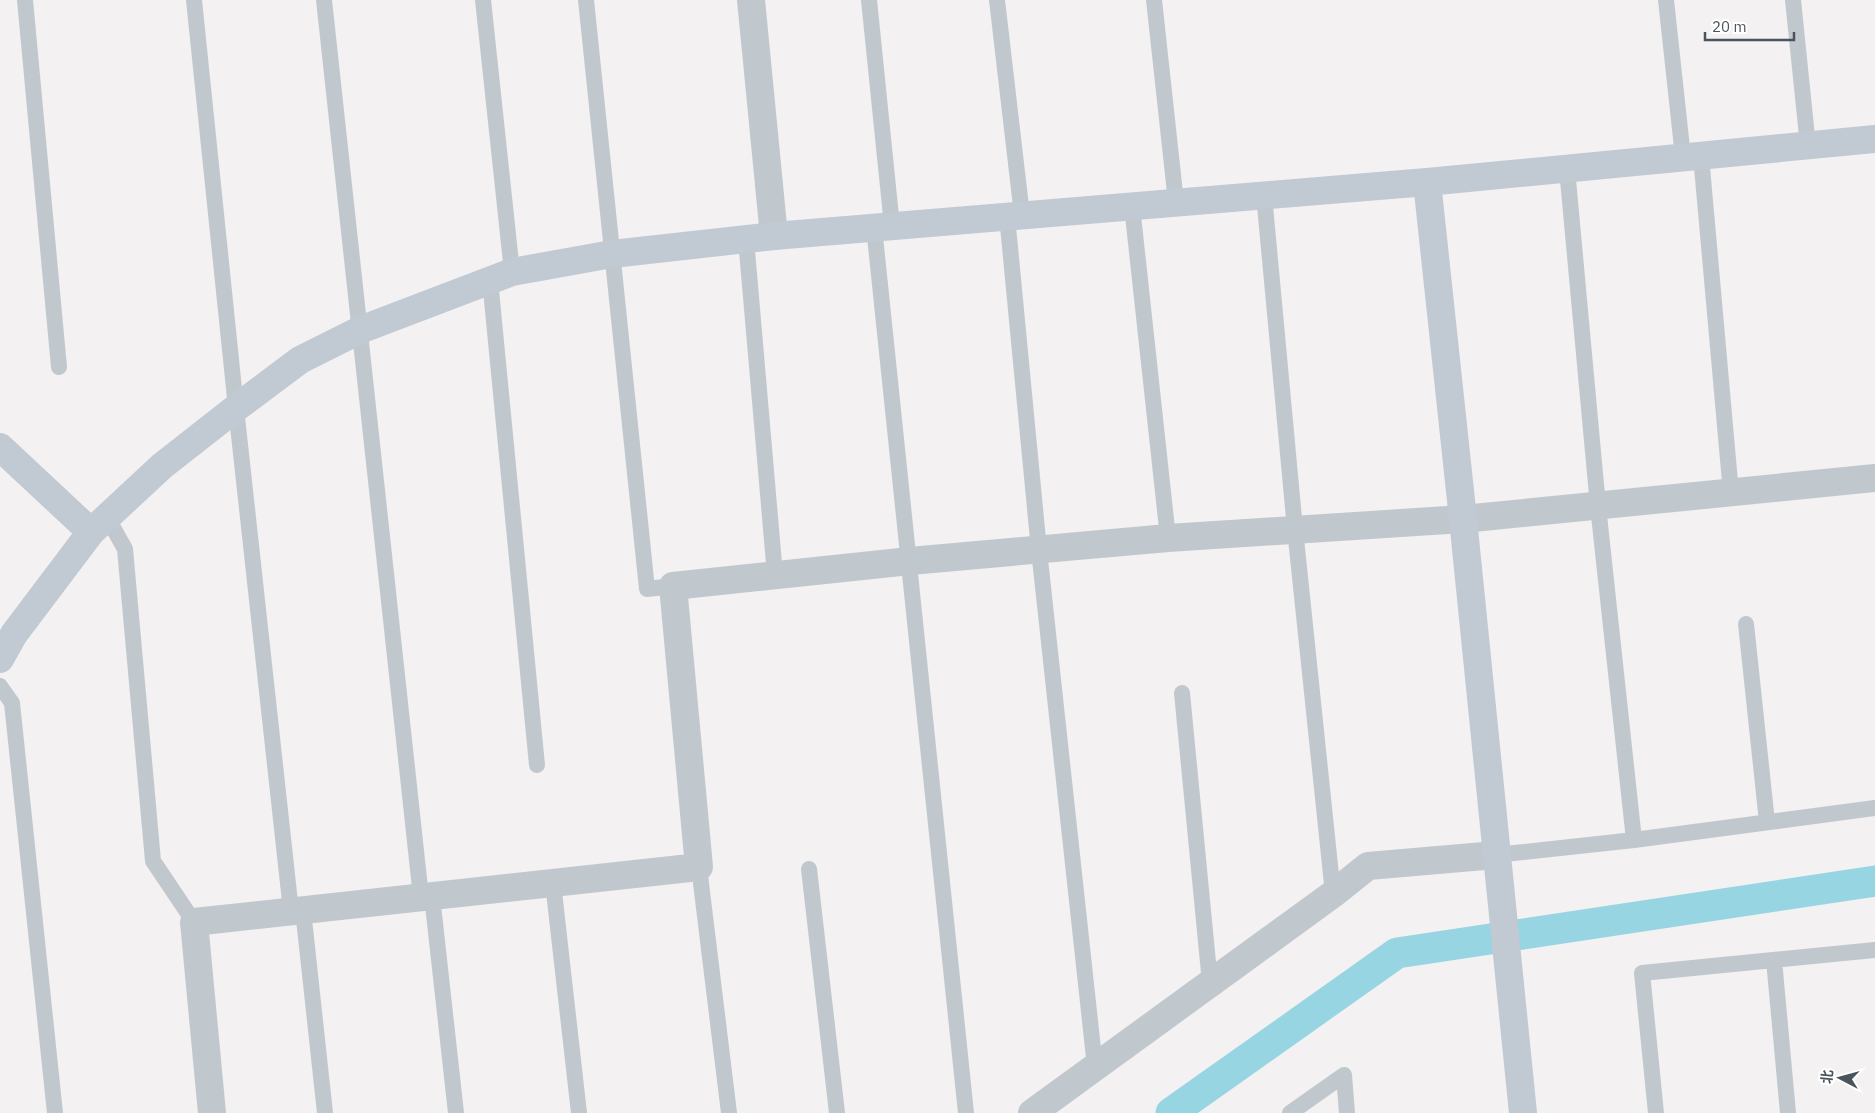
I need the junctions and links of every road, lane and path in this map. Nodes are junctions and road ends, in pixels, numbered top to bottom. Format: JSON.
{"nodes":[{"id":1,"x":25,"y":0,"type":"edge"},
{"id":2,"x":194,"y":0,"type":"edge"},
{"id":3,"x":324,"y":0,"type":"edge"},
{"id":4,"x":483,"y":0,"type":"edge"},
{"id":5,"x":586,"y":0,"type":"edge"},
{"id":6,"x":751,"y":0,"type":"edge"},
{"id":7,"x":870,"y":0,"type":"edge"},
{"id":8,"x":997,"y":0,"type":"edge"},
{"id":9,"x":1154,"y":0,"type":"edge"},
{"id":10,"x":1666,"y":0,"type":"edge"},
{"id":11,"x":1793,"y":0,"type":"edge"},
{"id":12,"x":1875,"y":139,"type":"edge"},
{"id":13,"x":1808,"y":146,"type":"junction"},
{"id":14,"x":1692,"y":157,"type":"junction"},
{"id":15,"x":1567,"y":169,"type":"junction"},
{"id":16,"x":1427,"y":182,"type":"junction"},
{"id":17,"x":1264,"y":195,"type":"junction"},
{"id":18,"x":1176,"y":202,"type":"junction"},
{"id":19,"x":1132,"y":206,"type":"junction"},
{"id":20,"x":1014,"y":216,"type":"junction"},
{"id":21,"x":883,"y":226,"type":"junction"},
{"id":22,"x":774,"y":236,"type":"junction"},
{"id":23,"x":746,"y":239,"type":"junction"},
{"id":24,"x":612,"y":254,"type":"junction"},
{"id":25,"x":501,"y":276,"type":"junction"},
{"id":26,"x":360,"y":330,"type":"junction"},
{"id":27,"x":59,"y":367,"type":"dead end"},
{"id":28,"x":236,"y":408,"type":"junction"},
{"id":29,"x":0,"y":447,"type":"edge"},
{"id":30,"x":1875,"y":478,"type":"edge"},
{"id":31,"x":1731,"y":493,"type":"junction"},
{"id":32,"x":1598,"y":506,"type":"junction"},
{"id":33,"x":1463,"y":519,"type":"junction"},
{"id":34,"x":99,"y":524,"type":"junction"},
{"id":35,"x":1295,"y":529,"type":"junction"},
{"id":36,"x":1168,"y":538,"type":"junction"},
{"id":37,"x":1039,"y":550,"type":"junction"},
{"id":38,"x":910,"y":561,"type":"junction"},
{"id":39,"x":775,"y":575,"type":"junction"},
{"id":40,"x":673,"y":586,"type":"junction"},
{"id":41,"x":1746,"y":624,"type":"dead end"},
{"id":42,"x":0,"y":659,"type":"edge"},
{"id":43,"x":0,"y":686,"type":"edge"},
{"id":44,"x":1182,"y":693,"type":"dead end"},
{"id":45,"x":537,"y":765,"type":"dead end"},
{"id":46,"x":1875,"y":808,"type":"edge"},
{"id":47,"x":1766,"y":822,"type":"junction"},
{"id":48,"x":1634,"y":840,"type":"junction"},
{"id":49,"x":1496,"y":855,"type":"junction"},
{"id":50,"x":699,"y":868,"type":"junction"},
{"id":51,"x":809,"y":869,"type":"dead end"},
{"id":52,"x":553,"y":883,"type":"junction"},
{"id":53,"x":1333,"y":894,"type":"junction"},
{"id":54,"x":426,"y":897,"type":"junction"},
{"id":55,"x":297,"y":911,"type":"junction"},
{"id":56,"x":194,"y":922,"type":"junction"},
{"id":57,"x":1875,"y":950,"type":"edge"},
{"id":58,"x":1774,"y":960,"type":"junction"},
{"id":59,"x":1210,"y":983,"type":"junction"},
{"id":60,"x":1095,"y":1067,"type":"junction"},
{"id":61,"x":55,"y":1113,"type":"edge"},
{"id":62,"x":212,"y":1113,"type":"edge"},
{"id":63,"x":325,"y":1113,"type":"edge"},
{"id":64,"x":456,"y":1113,"type":"edge"},
{"id":65,"x":579,"y":1113,"type":"edge"},
{"id":66,"x":729,"y":1113,"type":"edge"},
{"id":67,"x":837,"y":1113,"type":"edge"},
{"id":68,"x":966,"y":1113,"type":"edge"},
{"id":69,"x":1032,"y":1113,"type":"edge"},
{"id":70,"x":1290,"y":1113,"type":"edge"},
{"id":71,"x":1347,"y":1113,"type":"edge"},
{"id":72,"x":1523,"y":1113,"type":"edge"},
{"id":73,"x":1656,"y":1113,"type":"edge"},
{"id":74,"x":1788,"y":1113,"type":"edge"}],
"edges":[{"from":1,"to":27,"type":"lane"},
{"from":2,"to":28,"type":"lane"},
{"from":3,"to":26,"type":"lane"},
{"from":4,"to":25,"type":"lane"},
{"from":5,"to":24,"type":"lane"},
{"from":6,"to":22,"type":"street"},
{"from":7,"to":21,"type":"lane"},
{"from":8,"to":20,"type":"lane"},
{"from":9,"to":18,"type":"lane"},
{"from":10,"to":14,"type":"lane"},
{"from":11,"to":13,"type":"lane"},
{"from":12,"to":13,"type":"street"},
{"from":13,"to":14,"type":"street"},
{"from":14,"to":15,"type":"street"},
{"from":14,"to":31,"type":"lane"},
{"from":15,"to":16,"type":"street"},
{"from":15,"to":32,"type":"lane"},
{"from":16,"to":17,"type":"street"},
{"from":16,"to":33,"type":"street"},
{"from":17,"to":18,"type":"street"},
{"from":17,"to":35,"type":"lane"},
{"from":18,"to":19,"type":"street"},
{"from":19,"to":20,"type":"street"},
{"from":19,"to":36,"type":"lane"},
{"from":20,"to":21,"type":"street"},
{"from":20,"to":37,"type":"lane"},
{"from":21,"to":22,"type":"street"},
{"from":21,"to":38,"type":"lane"},
{"from":22,"to":23,"type":"street"},
{"from":23,"to":24,"type":"street"},
{"from":23,"to":39,"type":"lane"},
{"from":24,"to":25,"type":"street"},
{"from":24,"to":40,"type":"lane"},
{"from":25,"to":26,"type":"street"},
{"from":25,"to":45,"type":"lane"},
{"from":26,"to":28,"type":"street"},
{"from":26,"to":54,"type":"lane"},
{"from":28,"to":34,"type":"street"},
{"from":28,"to":55,"type":"lane"},
{"from":29,"to":34,"type":"street"},
{"from":30,"to":31,"type":"street"},
{"from":31,"to":32,"type":"street"},
{"from":32,"to":33,"type":"street"},
{"from":32,"to":48,"type":"lane"},
{"from":33,"to":35,"type":"street"},
{"from":33,"to":49,"type":"street"},
{"from":34,"to":42,"type":"street"},
{"from":34,"to":56,"type":"lane"},
{"from":35,"to":36,"type":"street"},
{"from":35,"to":53,"type":"lane"},
{"from":36,"to":37,"type":"street"},
{"from":37,"to":38,"type":"street"},
{"from":37,"to":60,"type":"lane"},
{"from":38,"to":39,"type":"street"},
{"from":38,"to":68,"type":"lane"},
{"from":39,"to":40,"type":"street"},
{"from":40,"to":50,"type":"street"},
{"from":41,"to":47,"type":"lane"},
{"from":43,"to":61,"type":"lane"},
{"from":44,"to":59,"type":"lane"},
{"from":46,"to":47,"type":"lane"},
{"from":47,"to":48,"type":"lane"},
{"from":48,"to":49,"type":"lane"},
{"from":49,"to":53,"type":"street"},
{"from":49,"to":72,"type":"street"},
{"from":50,"to":52,"type":"street"},
{"from":50,"to":66,"type":"lane"},
{"from":51,"to":67,"type":"lane"},
{"from":52,"to":54,"type":"street"},
{"from":52,"to":65,"type":"lane"},
{"from":53,"to":59,"type":"street"},
{"from":54,"to":55,"type":"street"},
{"from":54,"to":64,"type":"lane"},
{"from":55,"to":56,"type":"street"},
{"from":55,"to":63,"type":"lane"},
{"from":56,"to":62,"type":"street"},
{"from":57,"to":58,"type":"lane"},
{"from":58,"to":73,"type":"lane"},
{"from":58,"to":74,"type":"lane"},
{"from":59,"to":60,"type":"street"},
{"from":60,"to":69,"type":"street"},
{"from":70,"to":71,"type":"lane"}]}
